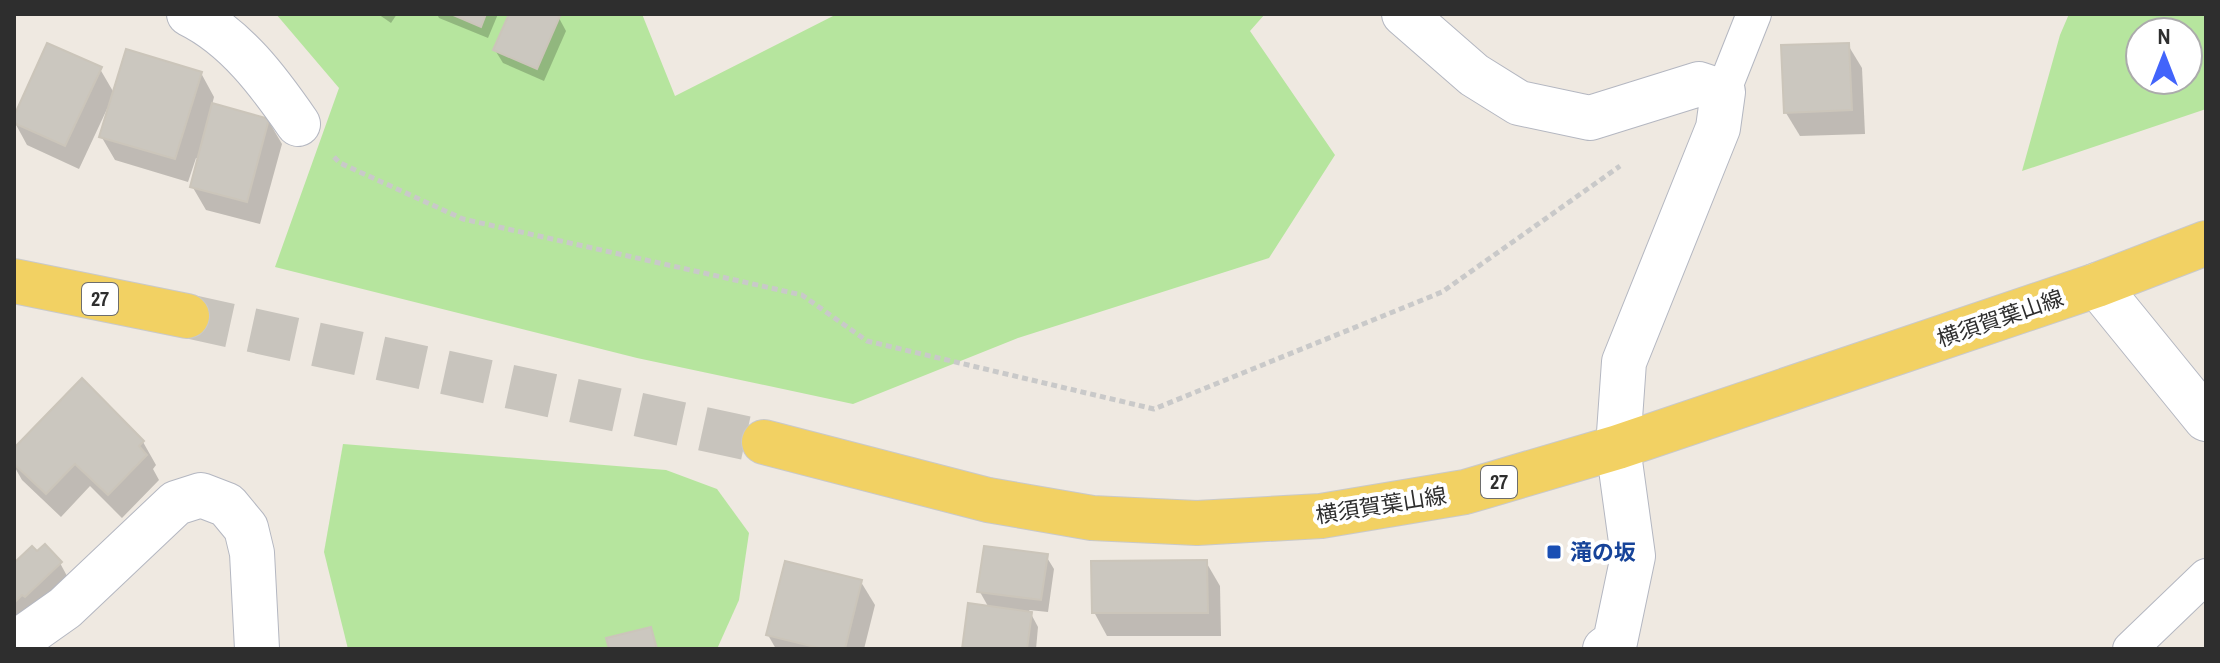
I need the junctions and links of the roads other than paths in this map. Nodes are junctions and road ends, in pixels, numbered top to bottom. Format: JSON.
{"nodes":[{"id":1,"x":189,"y":14,"type":"edge"},
{"id":2,"x":1404,"y":14,"type":"edge"},
{"id":3,"x":1754,"y":14,"type":"edge"},
{"id":4,"x":1723,"y":92,"type":"junction"},
{"id":5,"x":298,"y":124,"type":"road end"},
{"id":6,"x":2206,"y":243,"type":"edge"},
{"id":7,"x":14,"y":281,"type":"edge"},
{"id":8,"x":2097,"y":285,"type":"junction"},
{"id":9,"x":187,"y":316,"type":"tunnel mouth"},
{"id":10,"x":2206,"y":419,"type":"edge"},
{"id":11,"x":764,"y":442,"type":"tunnel mouth"},
{"id":12,"x":1618,"y":447,"type":"junction"},
{"id":13,"x":2206,"y":576,"type":"edge"},
{"id":14,"x":14,"y":640,"type":"edge"},
{"id":15,"x":257,"y":649,"type":"edge"},
{"id":16,"x":1605,"y":649,"type":"edge"},
{"id":17,"x":2130,"y":649,"type":"edge"}],
"edges":[{"from":1,"to":5,"type":"street"},
{"from":2,"to":4,"type":"street"},
{"from":3,"to":4,"type":"lane"},
{"from":4,"to":12,"type":"street"},
{"from":6,"to":8,"type":"main road","name":"横須賀葉山線","number":"27"},
{"from":7,"to":9,"type":"main road","number":"27"},
{"from":8,"to":10,"type":"street"},
{"from":8,"to":12,"type":"main road","name":"横須賀葉山線","number":"27"},
{"from":11,"to":12,"type":"main road","name":"横須賀葉山線","number":"27"},
{"from":12,"to":16,"type":"street"},
{"from":13,"to":17,"type":"lane"},
{"from":14,"to":15,"type":"street"}]}
